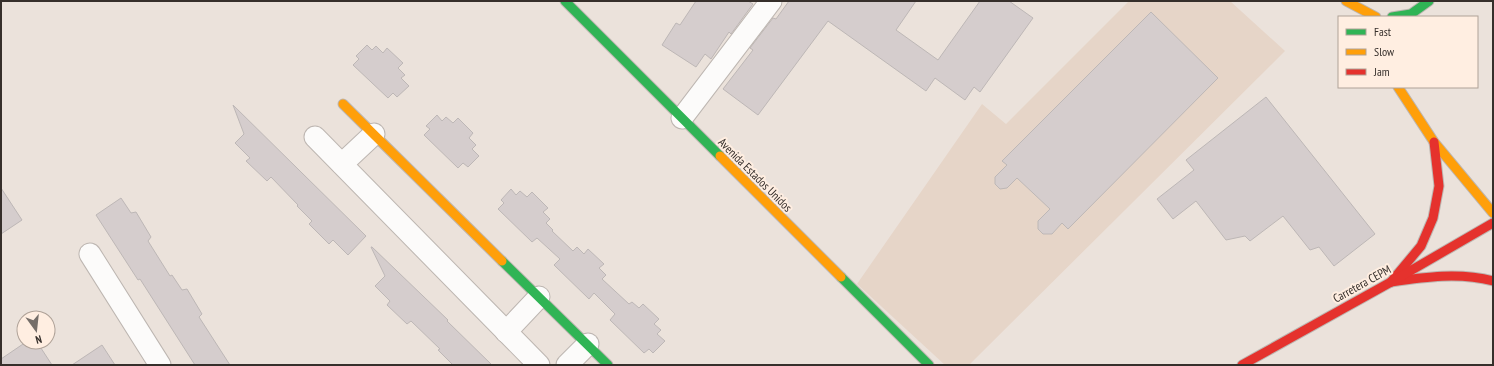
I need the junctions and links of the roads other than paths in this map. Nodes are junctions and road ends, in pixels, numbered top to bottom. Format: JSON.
{"nodes":[{"id":1,"x":565,"y":1,"type":"edge"},
{"id":2,"x":771,"y":1,"type":"edge"},
{"id":3,"x":1342,"y":1,"type":"edge"},
{"id":4,"x":1346,"y":1,"type":"edge"},
{"id":5,"x":1429,"y":1,"type":"edge"},
{"id":6,"x":1349,"y":12,"type":"dead end"},
{"id":7,"x":1374,"y":16,"type":"edge"},
{"id":8,"x":1398,"y":16,"type":"edge"},
{"id":9,"x":1399,"y":88,"type":"edge"},
{"id":10,"x":343,"y":104,"type":"dead end"},
{"id":11,"x":682,"y":118,"type":"junction"},
{"id":12,"x":374,"y":134,"type":"junction"},
{"id":13,"x":315,"y":137,"type":"dead end"},
{"id":14,"x":1434,"y":142,"type":"junction"},
{"id":15,"x":342,"y":164,"type":"junction"},
{"id":16,"x":1493,"y":213,"type":"edge"},
{"id":17,"x":1493,"y":223,"type":"edge"},
{"id":18,"x":90,"y":254,"type":"dead end"},
{"id":19,"x":1493,"y":281,"type":"edge"},
{"id":20,"x":1391,"y":282,"type":"junction"},
{"id":21,"x":539,"y":297,"type":"junction"},
{"id":22,"x":506,"y":332,"type":"junction"},
{"id":23,"x":588,"y":344,"type":"junction"},
{"id":24,"x":160,"y":365,"type":"edge"},
{"id":25,"x":539,"y":365,"type":"edge"},
{"id":26,"x":567,"y":365,"type":"edge"},
{"id":27,"x":608,"y":365,"type":"edge"},
{"id":28,"x":929,"y":365,"type":"edge"},
{"id":29,"x":1242,"y":365,"type":"edge"}],
"edges":[{"from":1,"to":11,"type":"main road","name":"Avenida Estados Unidos"},
{"from":2,"to":11,"type":"street"},
{"from":3,"to":6,"type":"main road"},
{"from":4,"to":7,"type":"main road"},
{"from":5,"to":8,"type":"main road"},
{"from":9,"to":14,"type":"main road"},
{"from":10,"to":12,"type":"main road"},
{"from":11,"to":28,"type":"main road","name":"Avenida Estados Unidos"},
{"from":12,"to":15,"type":"street"},
{"from":12,"to":21,"type":"main road"},
{"from":13,"to":15,"type":"street"},
{"from":14,"to":16,"type":"main road"},
{"from":14,"to":20,"type":"main road"},
{"from":15,"to":22,"type":"street"},
{"from":17,"to":20,"type":"main road","name":"Carretera CEPM"},
{"from":18,"to":24,"type":"street"},
{"from":19,"to":20,"type":"main road"},
{"from":20,"to":29,"type":"main road","name":"Carretera CEPM"},
{"from":21,"to":22,"type":"street"},
{"from":21,"to":23,"type":"main road"},
{"from":22,"to":25,"type":"street"},
{"from":23,"to":26,"type":"street"},
{"from":23,"to":27,"type":"main road"}]}
